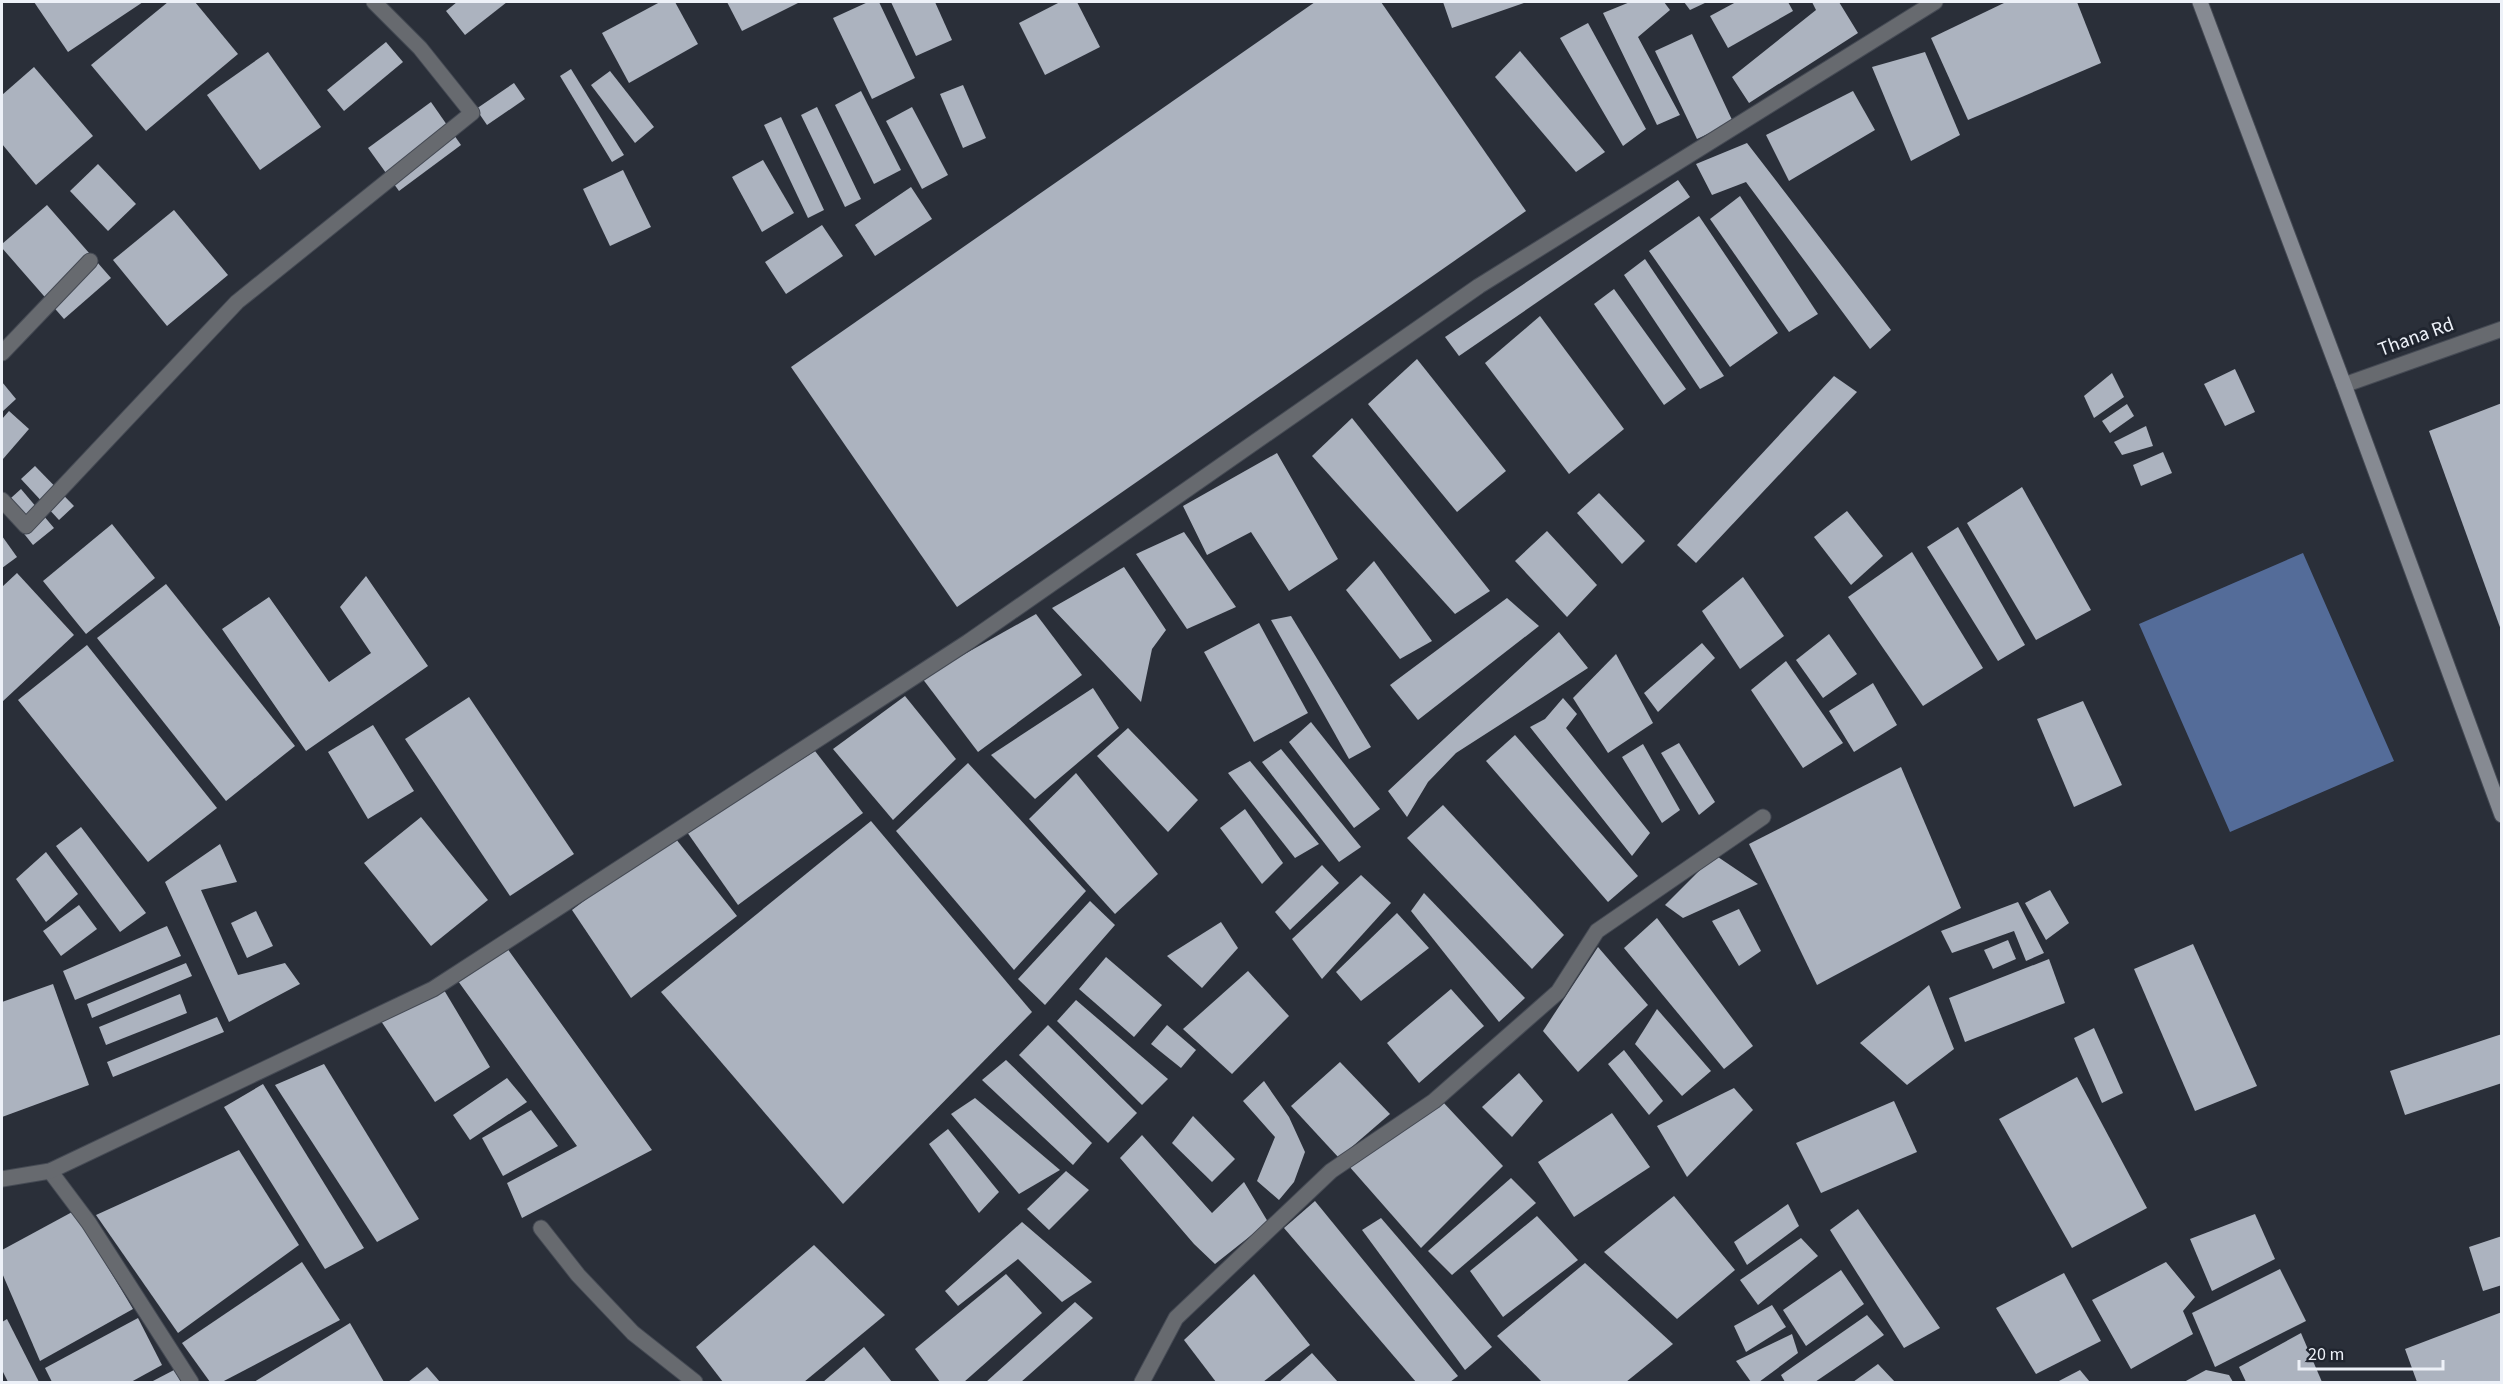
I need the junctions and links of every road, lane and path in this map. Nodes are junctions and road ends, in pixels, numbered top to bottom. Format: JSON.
{"nodes":[{"id":1,"x":374,"y":2,"type":"edge"},
{"id":2,"x":1935,"y":2,"type":"edge"},
{"id":3,"x":2200,"y":2,"type":"edge"},
{"id":4,"x":90,"y":261,"type":"dead end"},
{"id":5,"x":2502,"y":329,"type":"edge"},
{"id":6,"x":2,"y":353,"type":"edge"},
{"id":7,"x":2344,"y":385,"type":"junction"},
{"id":8,"x":2,"y":500,"type":"edge"},
{"id":9,"x":2502,"y":815,"type":"edge"},
{"id":10,"x":1763,"y":817,"type":"dead end"},
{"id":11,"x":50,"y":1171,"type":"junction"},
{"id":12,"x":2,"y":1179,"type":"edge"},
{"id":13,"x":541,"y":1227,"type":"dead end"},
{"id":14,"x":191,"y":1383,"type":"edge"},
{"id":15,"x":694,"y":1383,"type":"edge"},
{"id":16,"x":1142,"y":1383,"type":"edge"}],
"edges":[{"from":1,"to":8,"type":"street"},
{"from":2,"to":11,"type":"street"},
{"from":3,"to":7,"type":"street"},
{"from":4,"to":6,"type":"street"},
{"from":5,"to":7,"type":"street","name":"Thana Rd"},
{"from":7,"to":9,"type":"street"},
{"from":10,"to":16,"type":"street"},
{"from":11,"to":12,"type":"street"},
{"from":11,"to":14,"type":"street"},
{"from":13,"to":15,"type":"street"}]}
